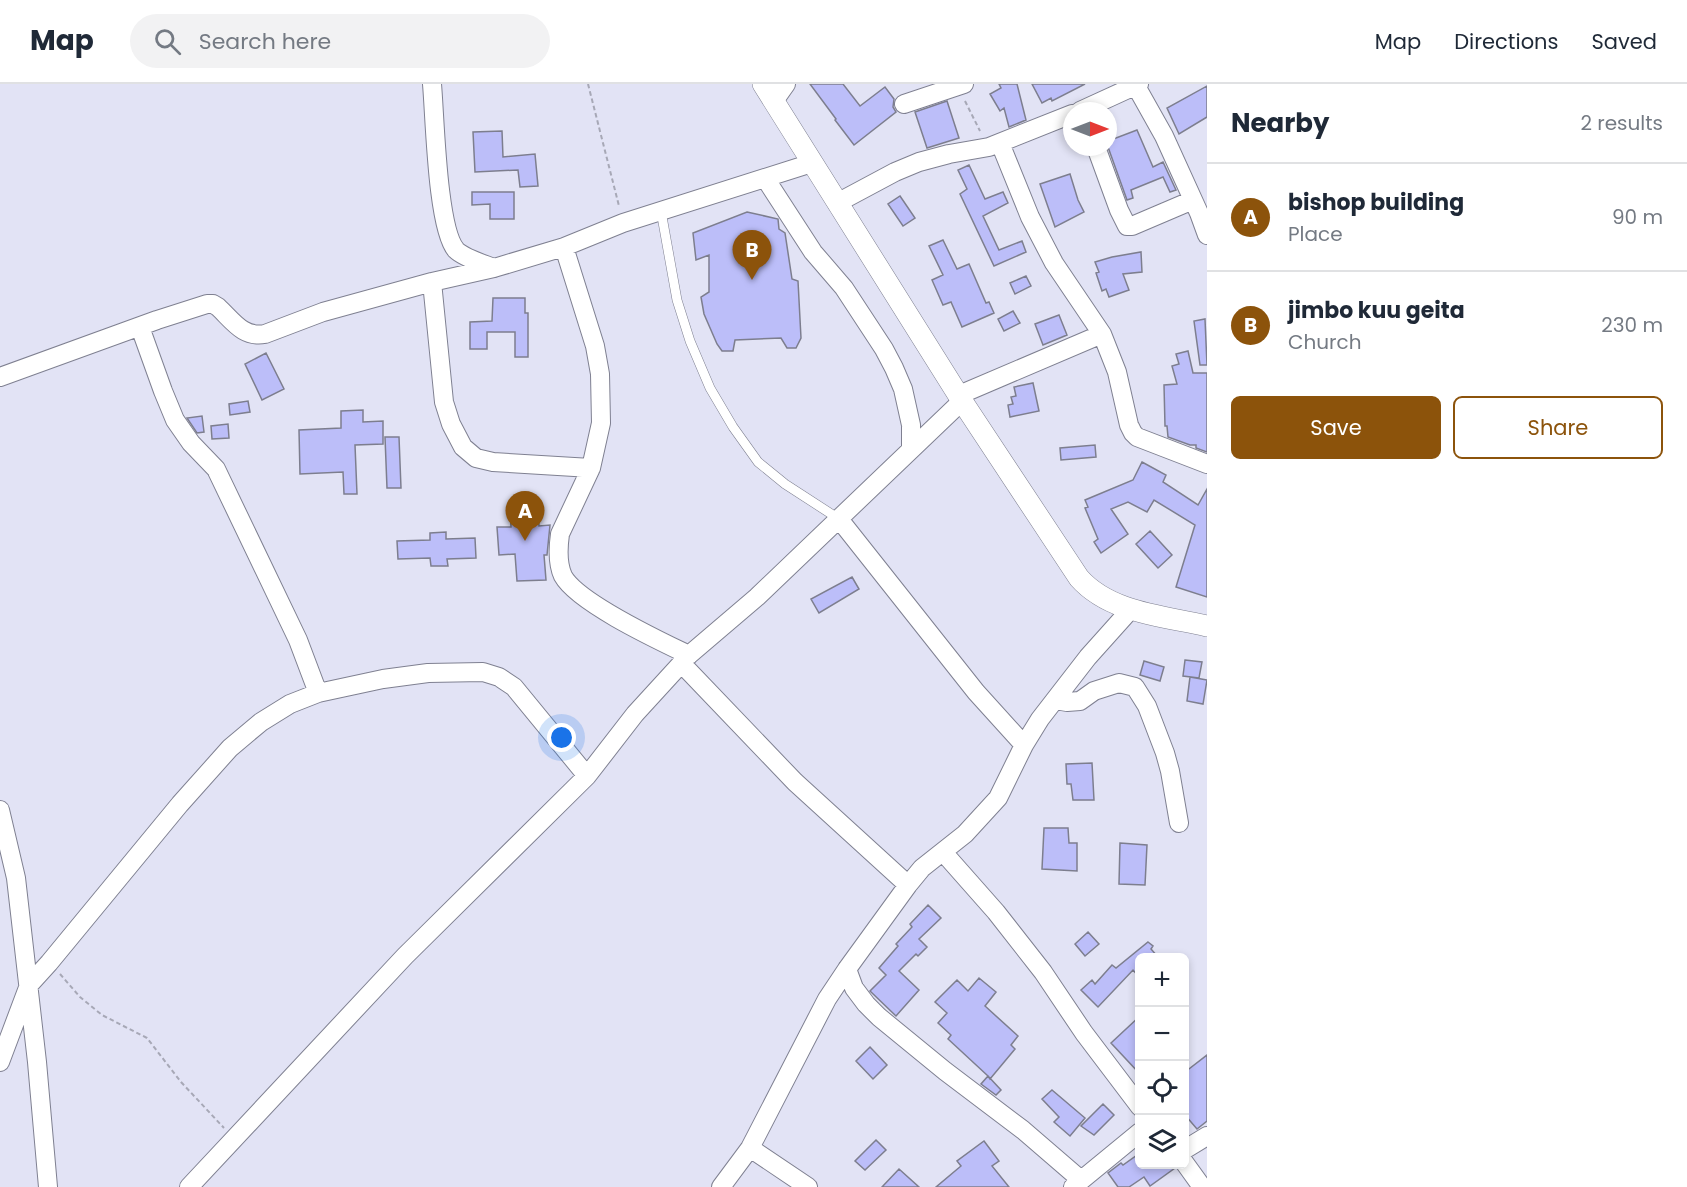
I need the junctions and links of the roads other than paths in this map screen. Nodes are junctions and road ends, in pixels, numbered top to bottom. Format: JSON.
{"nodes":[{"id":1,"x":432,"y":84,"type":"edge"},
{"id":2,"x":1138,"y":85,"type":"edge"},
{"id":3,"x":955,"y":86,"type":"edge"},
{"id":4,"x":1115,"y":89,"type":"edge"},
{"id":5,"x":774,"y":90,"type":"edge"},
{"id":6,"x":1095,"y":102,"type":"edge"},
{"id":7,"x":904,"y":104,"type":"dead end"},
{"id":8,"x":1063,"y":118,"type":"edge"},
{"id":9,"x":994,"y":145,"type":"junction"},
{"id":10,"x":1099,"y":156,"type":"edge"},
{"id":11,"x":812,"y":163,"type":"junction"},
{"id":12,"x":765,"y":178,"type":"junction"},
{"id":13,"x":1193,"y":200,"type":"junction"},
{"id":14,"x":837,"y":203,"type":"junction"},
{"id":15,"x":661,"y":211,"type":"junction"},
{"id":16,"x":1207,"y":235,"type":"edge"},
{"id":17,"x":564,"y":247,"type":"junction"},
{"id":18,"x":494,"y":268,"type":"junction"},
{"id":19,"x":432,"y":282,"type":"junction"},
{"id":20,"x":140,"y":327,"type":"junction"},
{"id":21,"x":1102,"y":334,"type":"junction"},
{"id":22,"x":0,"y":377,"type":"edge"},
{"id":23,"x":960,"y":398,"type":"junction"},
{"id":24,"x":911,"y":448,"type":"junction"},
{"id":25,"x":1207,"y":464,"type":"edge"},
{"id":26,"x":591,"y":468,"type":"junction"},
{"id":27,"x":839,"y":519,"type":"junction"},
{"id":28,"x":1131,"y":609,"type":"junction"},
{"id":29,"x":1207,"y":626,"type":"edge"},
{"id":30,"x":686,"y":660,"type":"junction"},
{"id":31,"x":318,"y":693,"type":"junction"},
{"id":32,"x":1054,"y":700,"type":"junction"},
{"id":33,"x":1024,"y":745,"type":"junction"},
{"id":34,"x":587,"y":776,"type":"junction"},
{"id":35,"x":0,"y":810,"type":"edge"},
{"id":36,"x":1179,"y":823,"type":"dead end"},
{"id":37,"x":943,"y":852,"type":"junction"},
{"id":38,"x":908,"y":885,"type":"junction"},
{"id":39,"x":847,"y":969,"type":"junction"},
{"id":40,"x":29,"y":985,"type":"junction"},
{"id":41,"x":0,"y":1062,"type":"edge"},
{"id":42,"x":1135,"y":1100,"type":"edge"},
{"id":43,"x":1135,"y":1136,"type":"edge"},
{"id":44,"x":1207,"y":1136,"type":"edge"},
{"id":45,"x":1189,"y":1147,"type":"edge"},
{"id":46,"x":750,"y":1148,"type":"junction"},
{"id":47,"x":1189,"y":1168,"type":"edge"},
{"id":48,"x":1077,"y":1184,"type":"edge"},
{"id":49,"x":48,"y":1187,"type":"edge"},
{"id":50,"x":189,"y":1187,"type":"edge"},
{"id":51,"x":721,"y":1187,"type":"edge"},
{"id":52,"x":808,"y":1187,"type":"edge"},
{"id":53,"x":1202,"y":1187,"type":"edge"}],
"edges":[{"from":1,"to":18,"type":"street"},
{"from":2,"to":4,"type":"street"},
{"from":2,"to":13,"type":"street"},
{"from":3,"to":7,"type":"street"},
{"from":4,"to":6,"type":"street"},
{"from":5,"to":11,"type":"street"},
{"from":8,"to":9,"type":"street"},
{"from":9,"to":14,"type":"street"},
{"from":9,"to":21,"type":"street"},
{"from":10,"to":13,"type":"street"},
{"from":11,"to":12,"type":"street"},
{"from":11,"to":14,"type":"street"},
{"from":12,"to":15,"type":"street"},
{"from":12,"to":24,"type":"street"},
{"from":13,"to":16,"type":"street"},
{"from":14,"to":23,"type":"street"},
{"from":15,"to":17,"type":"street"},
{"from":15,"to":27,"type":"lane"},
{"from":17,"to":18,"type":"street"},
{"from":17,"to":26,"type":"street"},
{"from":18,"to":19,"type":"street"},
{"from":19,"to":20,"type":"street"},
{"from":19,"to":26,"type":"street"},
{"from":20,"to":22,"type":"street"},
{"from":20,"to":31,"type":"street"},
{"from":21,"to":23,"type":"street"},
{"from":21,"to":25,"type":"street"},
{"from":23,"to":24,"type":"street"},
{"from":23,"to":28,"type":"street"},
{"from":24,"to":27,"type":"street"},
{"from":26,"to":30,"type":"street"},
{"from":27,"to":30,"type":"street"},
{"from":27,"to":33,"type":"street"},
{"from":28,"to":29,"type":"street"},
{"from":28,"to":32,"type":"street"},
{"from":30,"to":34,"type":"street"},
{"from":30,"to":38,"type":"street"},
{"from":31,"to":34,"type":"street"},
{"from":31,"to":40,"type":"street"},
{"from":32,"to":33,"type":"street"},
{"from":32,"to":36,"type":"street"},
{"from":33,"to":37,"type":"street"},
{"from":34,"to":50,"type":"street"},
{"from":35,"to":40,"type":"street"},
{"from":37,"to":38,"type":"street"},
{"from":37,"to":42,"type":"street"},
{"from":38,"to":39,"type":"street"},
{"from":39,"to":46,"type":"street"},
{"from":39,"to":48,"type":"street"},
{"from":40,"to":41,"type":"street"},
{"from":40,"to":49,"type":"street"},
{"from":43,"to":48,"type":"street"},
{"from":44,"to":45,"type":"street"},
{"from":46,"to":51,"type":"street"},
{"from":46,"to":52,"type":"street"},
{"from":47,"to":53,"type":"street"}]}
